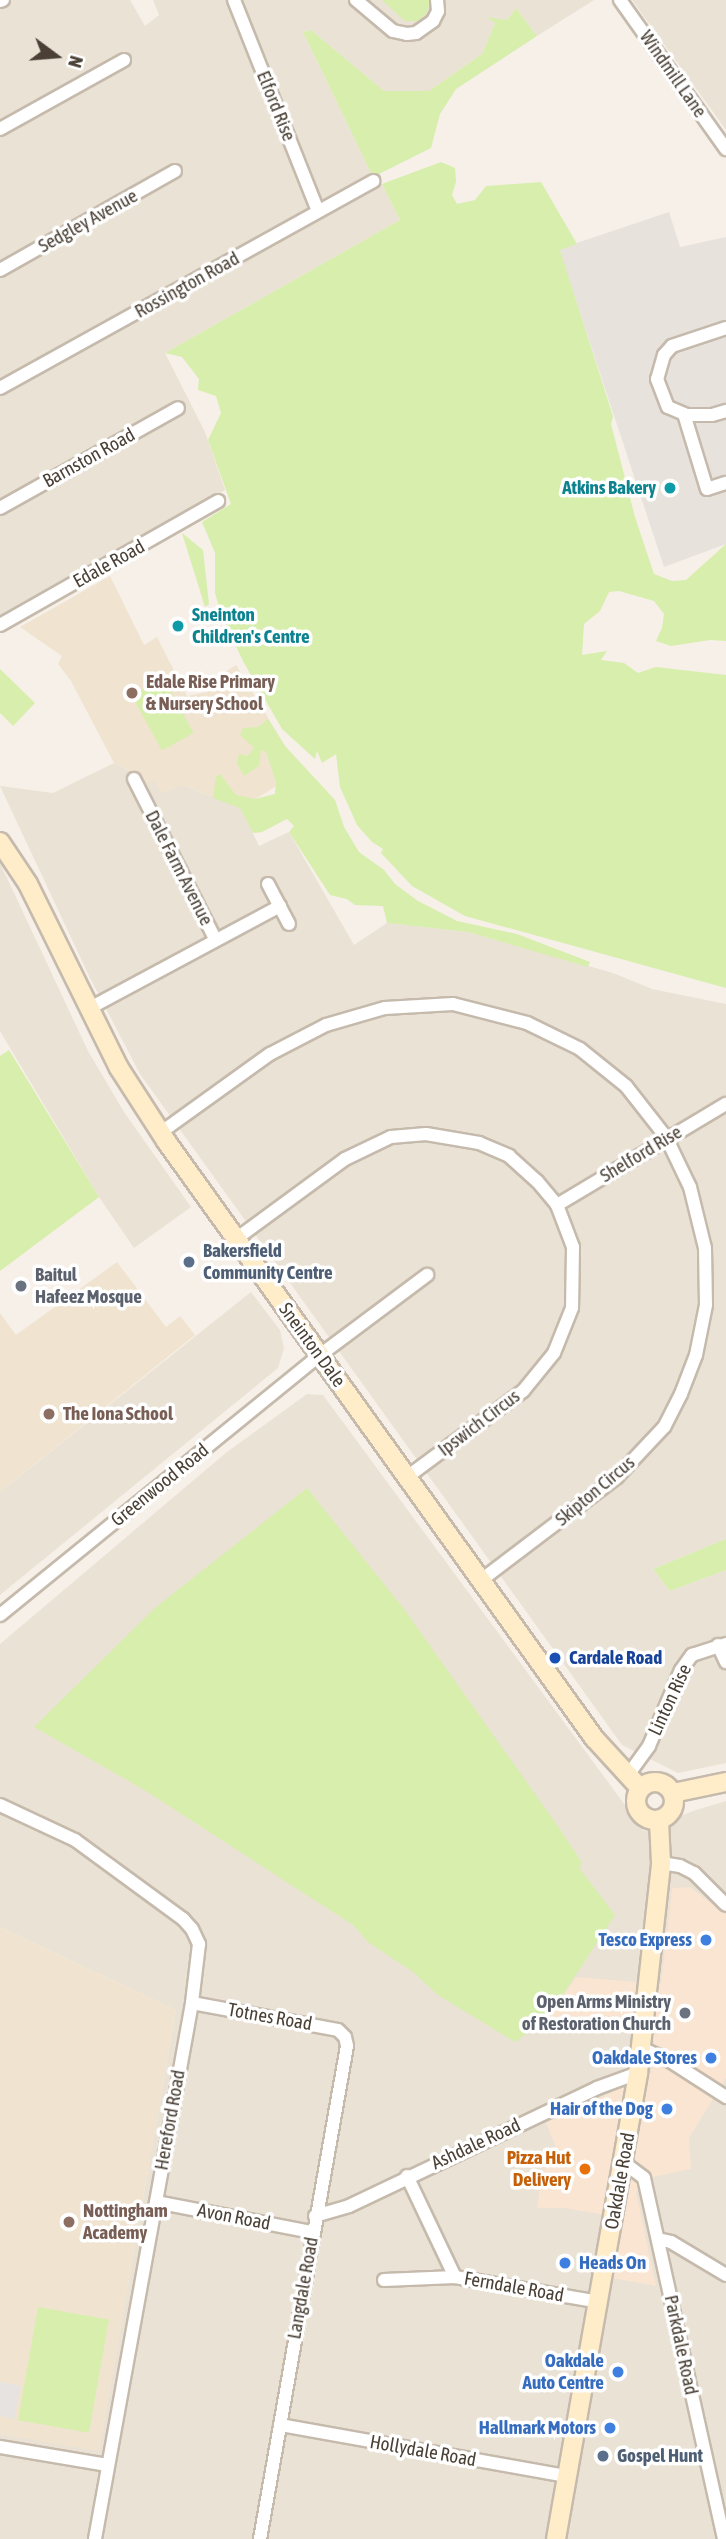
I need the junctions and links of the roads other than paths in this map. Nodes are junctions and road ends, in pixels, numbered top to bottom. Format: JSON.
{"nodes":[{"id":1,"x":234,"y":0,"type":"edge"},
{"id":2,"x":356,"y":0,"type":"edge"},
{"id":3,"x":438,"y":0,"type":"edge"},
{"id":4,"x":620,"y":0,"type":"edge"},
{"id":5,"x":124,"y":60,"type":"dead end"},
{"id":6,"x":0,"y":129,"type":"edge"},
{"id":7,"x":726,"y":149,"type":"edge"},
{"id":8,"x":175,"y":171,"type":"dead end"},
{"id":9,"x":374,"y":181,"type":"dead end"},
{"id":10,"x":318,"y":211,"type":"junction"},
{"id":11,"x":0,"y":270,"type":"edge"},
{"id":12,"x":726,"y":328,"type":"edge"},
{"id":13,"x":0,"y":388,"type":"edge"},
{"id":14,"x":178,"y":408,"type":"dead end"},
{"id":15,"x":726,"y":411,"type":"edge"},
{"id":16,"x":684,"y":414,"type":"junction"},
{"id":17,"x":726,"y":483,"type":"edge"},
{"id":18,"x":218,"y":501,"type":"dead end"},
{"id":19,"x":0,"y":508,"type":"edge"},
{"id":20,"x":0,"y":625,"type":"edge"},
{"id":21,"x":134,"y":779,"type":"dead end"},
{"id":22,"x":0,"y":842,"type":"edge"},
{"id":23,"x":268,"y":884,"type":"dead end"},
{"id":24,"x":280,"y":906,"type":"junction"},
{"id":25,"x":289,"y":924,"type":"dead end"},
{"id":26,"x":215,"y":939,"type":"junction"},
{"id":27,"x":88,"y":1009,"type":"junction"},
{"id":28,"x":726,"y":1104,"type":"edge"},
{"id":29,"x":160,"y":1133,"type":"junction"},
{"id":30,"x":666,"y":1137,"type":"junction"},
{"id":31,"x":557,"y":1205,"type":"junction"},
{"id":32,"x":236,"y":1239,"type":"junction"},
{"id":33,"x":427,"y":1275,"type":"dead end"},
{"id":34,"x":320,"y":1355,"type":"junction"},
{"id":35,"x":407,"y":1477,"type":"junction"},
{"id":36,"x":480,"y":1581,"type":"junction"},
{"id":37,"x":0,"y":1615,"type":"edge"},
{"id":38,"x":722,"y":1645,"type":"edge"},
{"id":39,"x":726,"y":1662,"type":"edge"},
{"id":40,"x":634,"y":1781,"type":"junction"},
{"id":41,"x":726,"y":1782,"type":"edge"},
{"id":42,"x":673,"y":1793,"type":"junction"},
{"id":43,"x":0,"y":1805,"type":"edge"},
{"id":44,"x":659,"y":1820,"type":"junction"},
{"id":45,"x":661,"y":1863,"type":"junction"},
{"id":46,"x":726,"y":1905,"type":"edge"},
{"id":47,"x":192,"y":2003,"type":"junction"},
{"id":48,"x":345,"y":2037,"type":"joint"},
{"id":49,"x":641,"y":2048,"type":"junction"},
{"id":50,"x":638,"y":2073,"type":"junction"},
{"id":51,"x":726,"y":2097,"type":"edge"},
{"id":52,"x":623,"y":2162,"type":"junction"},
{"id":53,"x":407,"y":2176,"type":"junction"},
{"id":54,"x":156,"y":2202,"type":"junction"},
{"id":55,"x":315,"y":2216,"type":"junction"},
{"id":56,"x":312,"y":2232,"type":"junction"},
{"id":57,"x":658,"y":2239,"type":"junction"},
{"id":58,"x":726,"y":2275,"type":"edge"},
{"id":59,"x":455,"y":2277,"type":"junction"},
{"id":60,"x":384,"y":2280,"type":"dead end"},
{"id":61,"x":599,"y":2302,"type":"junction"},
{"id":62,"x":280,"y":2425,"type":"junction"},
{"id":63,"x":0,"y":2447,"type":"edge"},
{"id":64,"x":107,"y":2465,"type":"junction"},
{"id":65,"x":566,"y":2476,"type":"junction"},
{"id":66,"x":95,"y":2539,"type":"edge"},
{"id":67,"x":260,"y":2539,"type":"edge"},
{"id":68,"x":556,"y":2539,"type":"edge"},
{"id":69,"x":724,"y":2539,"type":"edge"}],
"edges":[{"from":1,"to":10,"type":"street","name":"Elford Rise"},
{"from":2,"to":3,"type":"street"},
{"from":4,"to":7,"type":"street","name":"Windmill Lane"},
{"from":5,"to":6,"type":"street"},
{"from":8,"to":11,"type":"street","name":"Sedgley Avenue"},
{"from":9,"to":10,"type":"street","name":"Rossington Road"},
{"from":10,"to":13,"type":"street","name":"Rossington Road"},
{"from":12,"to":16,"type":"street"},
{"from":14,"to":19,"type":"street","name":"Barnston Road"},
{"from":15,"to":16,"type":"street"},
{"from":16,"to":17,"type":"street"},
{"from":18,"to":20,"type":"street","name":"Edale Road"},
{"from":21,"to":26,"type":"street","name":"Dale Farm Avenue"},
{"from":22,"to":27,"type":"street","name":"Sneinton Dale"},
{"from":23,"to":24,"type":"street"},
{"from":24,"to":25,"type":"street"},
{"from":24,"to":26,"type":"street","name":"Dale Farm Avenue"},
{"from":26,"to":27,"type":"street","name":"Dale Farm Avenue"},
{"from":27,"to":29,"type":"street","name":"Sneinton Dale"},
{"from":28,"to":30,"type":"street","name":"Shelford Rise"},
{"from":29,"to":30,"type":"street","name":"Skipton Circus"},
{"from":29,"to":32,"type":"street","name":"Sneinton Dale"},
{"from":30,"to":31,"type":"street","name":"Shelford Rise"},
{"from":30,"to":36,"type":"street","name":"Skipton Circus"},
{"from":31,"to":32,"type":"street","name":"Ipswich Circus"},
{"from":31,"to":35,"type":"street","name":"Ipswich Circus"},
{"from":32,"to":34,"type":"street","name":"Sneinton Dale"},
{"from":33,"to":34,"type":"street","name":"Greenwood Road"},
{"from":34,"to":35,"type":"street","name":"Sneinton Dale"},
{"from":34,"to":37,"type":"street","name":"Greenwood Road"},
{"from":35,"to":36,"type":"street","name":"Sneinton Dale"},
{"from":36,"to":40,"type":"street","name":"Sneinton Dale"},
{"from":38,"to":39,"type":"street"},
{"from":38,"to":40,"type":"street","name":"Linton Rise"},
{"from":40,"to":42,"type":"street"},
{"from":40,"to":44,"type":"street"},
{"from":41,"to":42,"type":"street"},
{"from":42,"to":44,"type":"street"},
{"from":43,"to":47,"type":"street","name":"Hereford Road"},
{"from":44,"to":45,"type":"street","name":"Oakdale Road"},
{"from":45,"to":46,"type":"street"},
{"from":45,"to":49,"type":"street","name":"Oakdale Road"},
{"from":47,"to":48,"type":"street","name":"Totnes Road"},
{"from":47,"to":54,"type":"street","name":"Hereford Road"},
{"from":48,"to":55,"type":"street","name":"Langdale Road"},
{"from":49,"to":50,"type":"street","name":"Oakdale Road"},
{"from":49,"to":51,"type":"street"},
{"from":50,"to":52,"type":"street","name":"Oakdale Road"},
{"from":50,"to":53,"type":"street","name":"Ashdale Road"},
{"from":52,"to":57,"type":"street","name":"Parkdale Road"},
{"from":52,"to":61,"type":"street","name":"Oakdale Road"},
{"from":53,"to":55,"type":"street","name":"Ashdale Road"},
{"from":53,"to":59,"type":"street","name":"Ferndale Road"},
{"from":54,"to":56,"type":"street","name":"Avon Road"},
{"from":54,"to":64,"type":"street","name":"Hereford Road"},
{"from":55,"to":56,"type":"street","name":"Langdale Road"},
{"from":56,"to":62,"type":"street","name":"Langdale Road"},
{"from":57,"to":58,"type":"street"},
{"from":57,"to":69,"type":"street","name":"Parkdale Road"},
{"from":59,"to":60,"type":"street"},
{"from":59,"to":61,"type":"street","name":"Ferndale Road"},
{"from":61,"to":65,"type":"street","name":"Oakdale Road"},
{"from":62,"to":65,"type":"street","name":"Hollydale Road"},
{"from":62,"to":67,"type":"street","name":"Langdale Road"},
{"from":63,"to":64,"type":"street"},
{"from":64,"to":66,"type":"street","name":"Hereford Road"},
{"from":65,"to":68,"type":"street","name":"Oakdale Road"}]}
